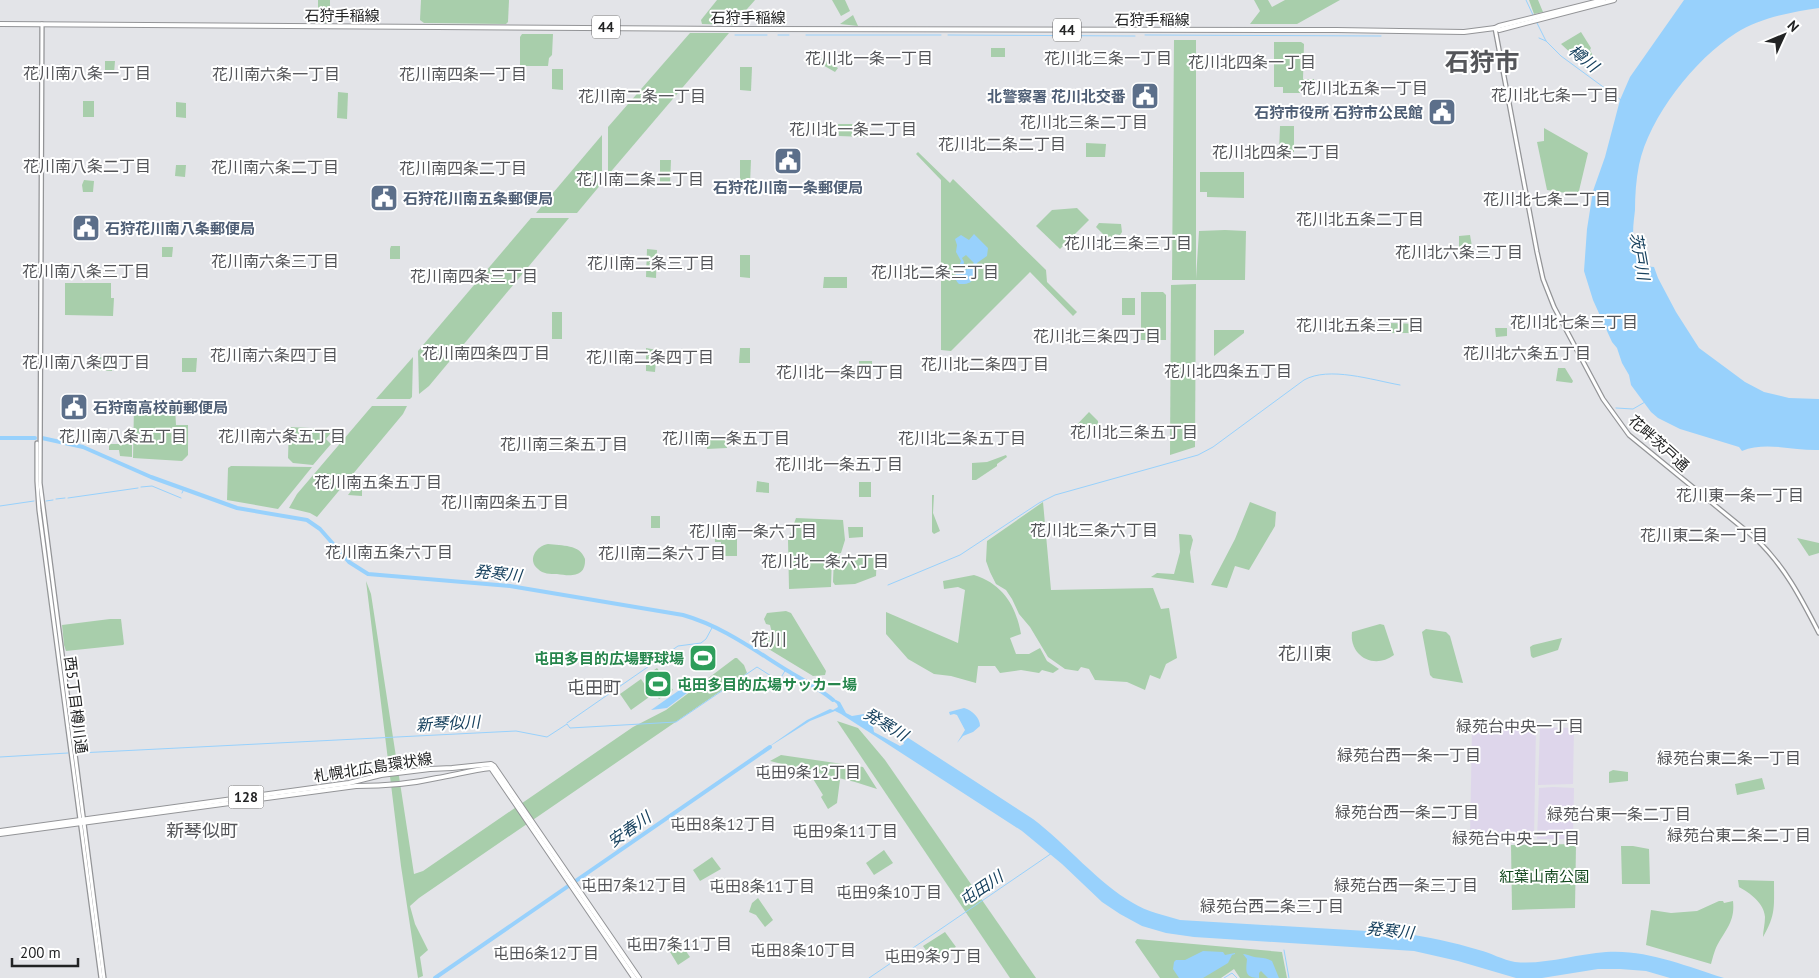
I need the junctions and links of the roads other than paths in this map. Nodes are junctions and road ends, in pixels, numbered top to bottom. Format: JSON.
{"nodes":[{"id":1,"x":1603,"y":0,"type":"edge"},
{"id":2,"x":1614,"y":0,"type":"edge"},
{"id":3,"x":1539,"y":18,"type":"junction"},
{"id":4,"x":0,"y":24,"type":"edge"},
{"id":5,"x":42,"y":24,"type":"junction"},
{"id":6,"x":1495,"y":28,"type":"junction"},
{"id":7,"x":1819,"y":633,"type":"edge"},
{"id":8,"x":81,"y":822,"type":"junction"},
{"id":9,"x":0,"y":832,"type":"edge"},
{"id":10,"x":569,"y":879,"type":"junction"},
{"id":11,"x":574,"y":886,"type":"junction"},
{"id":12,"x":102,"y":978,"type":"edge"},
{"id":13,"x":634,"y":978,"type":"edge"},
{"id":14,"x":639,"y":978,"type":"edge"}],
"edges":[{"from":1,"to":3,"type":"main road","name":"石狩手稲線","number":"44"},
{"from":2,"to":3,"type":"main road","name":"石狩手稲線","number":"44"},
{"from":3,"to":6,"type":"main road","name":"石狩手稲線","number":"44"},
{"from":4,"to":5,"type":"main road","name":"石狩手稲線","number":"44"},
{"from":5,"to":6,"type":"main road","name":"石狩手稲線","number":"44"},
{"from":5,"to":8,"type":"main road","name":"西5丁目樽川通"},
{"from":6,"to":7,"type":"main road","name":"花畔茨戸通"},
{"from":8,"to":9,"type":"main road","name":"札幌北広島環状線","number":"128"},
{"from":8,"to":10,"type":"main road","name":"札幌北広島環状線","number":"128"},
{"from":8,"to":10,"type":"main road","name":"札幌北広島環状線","number":"128"},
{"from":8,"to":12,"type":"main road","name":"西5丁目樽川通"},
{"from":10,"to":11,"type":"main road","name":"札幌北広島環状線","number":"128"},
{"from":11,"to":13,"type":"main road","name":"札幌北広島環状線","number":"128"},
{"from":11,"to":14,"type":"main road","name":"札幌北広島環状線","number":"128"}]}
